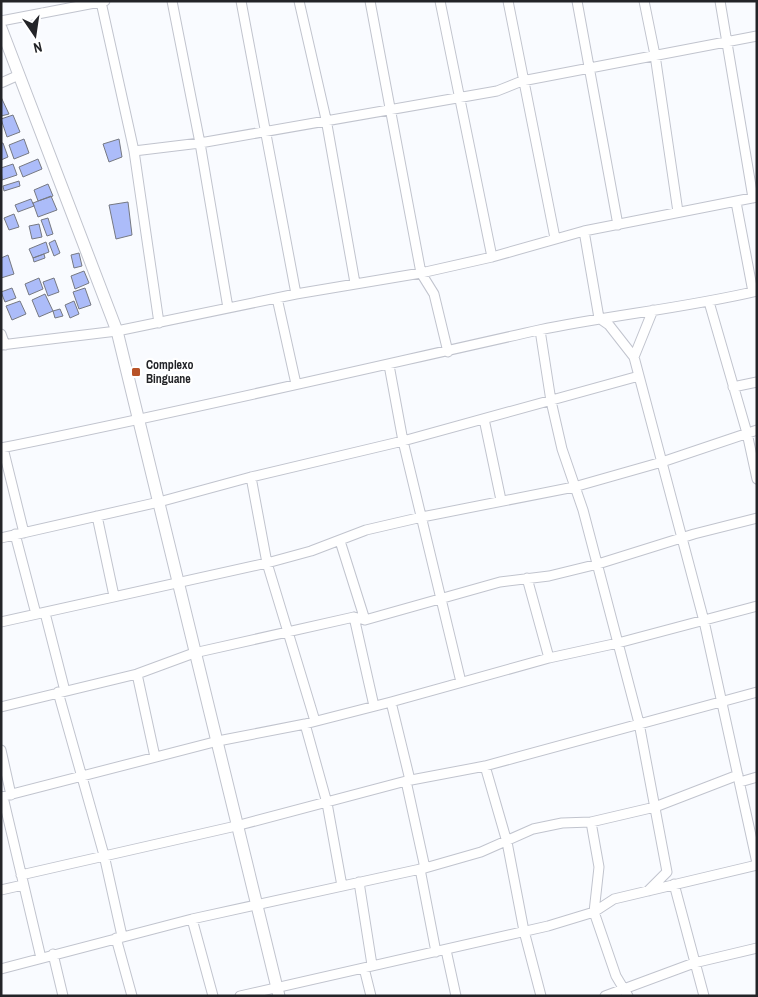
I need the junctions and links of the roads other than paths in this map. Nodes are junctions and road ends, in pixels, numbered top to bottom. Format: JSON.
{"nodes":[{"id":1,"x":172,"y":1,"type":"edge"},
{"id":2,"x":241,"y":1,"type":"edge"},
{"id":3,"x":299,"y":1,"type":"edge"},
{"id":4,"x":370,"y":1,"type":"edge"},
{"id":5,"x":440,"y":1,"type":"edge"},
{"id":6,"x":508,"y":1,"type":"edge"},
{"id":7,"x":577,"y":1,"type":"edge"},
{"id":8,"x":644,"y":1,"type":"edge"},
{"id":9,"x":720,"y":1,"type":"edge"},
{"id":10,"x":103,"y":2,"type":"edge"},
{"id":11,"x":70,"y":5,"type":"edge"},
{"id":12,"x":1,"y":21,"type":"edge"},
{"id":13,"x":1,"y":28,"type":"edge"},
{"id":14,"x":757,"y":36,"type":"edge"},
{"id":15,"x":728,"y":42,"type":"junction"},
{"id":16,"x":655,"y":55,"type":"junction"},
{"id":17,"x":589,"y":68,"type":"junction"},
{"id":18,"x":20,"y":75,"type":"junction"},
{"id":19,"x":522,"y":81,"type":"junction"},
{"id":20,"x":1,"y":83,"type":"edge"},
{"id":21,"x":459,"y":98,"type":"junction"},
{"id":22,"x":391,"y":108,"type":"junction"},
{"id":23,"x":326,"y":119,"type":"junction"},
{"id":24,"x":267,"y":130,"type":"junction"},
{"id":25,"x":200,"y":143,"type":"junction"},
{"id":26,"x":134,"y":151,"type":"junction"},
{"id":27,"x":755,"y":198,"type":"edge"},
{"id":28,"x":736,"y":202,"type":"junction"},
{"id":29,"x":678,"y":212,"type":"junction"},
{"id":30,"x":618,"y":225,"type":"junction"},
{"id":31,"x":584,"y":231,"type":"junction"},
{"id":32,"x":554,"y":238,"type":"junction"},
{"id":33,"x":492,"y":257,"type":"junction"},
{"id":34,"x":422,"y":273,"type":"junction"},
{"id":35,"x":356,"y":282,"type":"junction"},
{"id":36,"x":755,"y":291,"type":"edge"},
{"id":37,"x":296,"y":294,"type":"junction"},
{"id":38,"x":278,"y":298,"type":"junction"},
{"id":39,"x":709,"y":302,"type":"junction"},
{"id":40,"x":228,"y":308,"type":"junction"},
{"id":41,"x":653,"y":310,"type":"junction"},
{"id":42,"x":599,"y":318,"type":"junction"},
{"id":43,"x":159,"y":323,"type":"junction"},
{"id":44,"x":117,"y":330,"type":"junction"},
{"id":45,"x":540,"y":330,"type":"junction"},
{"id":46,"x":1,"y":334,"type":"edge"},
{"id":47,"x":3,"y":345,"type":"edge"},
{"id":48,"x":448,"y":352,"type":"junction"},
{"id":49,"x":634,"y":357,"type":"junction"},
{"id":50,"x":389,"y":365,"type":"junction"},
{"id":51,"x":639,"y":376,"type":"junction"},
{"id":52,"x":757,"y":382,"type":"edge"},
{"id":53,"x":296,"y":384,"type":"junction"},
{"id":54,"x":733,"y":387,"type":"junction"},
{"id":55,"x":551,"y":401,"type":"junction"},
{"id":56,"x":139,"y":419,"type":"junction"},
{"id":57,"x":484,"y":419,"type":"junction"},
{"id":58,"x":757,"y":430,"type":"edge"},
{"id":59,"x":747,"y":433,"type":"junction"},
{"id":60,"x":403,"y":441,"type":"junction"},
{"id":61,"x":2,"y":448,"type":"edge"},
{"id":62,"x":662,"y":462,"type":"junction"},
{"id":63,"x":251,"y":477,"type":"junction"},
{"id":64,"x":757,"y":479,"type":"edge"},
{"id":65,"x":574,"y":487,"type":"junction"},
{"id":66,"x":501,"y":500,"type":"junction"},
{"id":67,"x":159,"y":502,"type":"junction"},
{"id":68,"x":97,"y":516,"type":"junction"},
{"id":69,"x":422,"y":517,"type":"junction"},
{"id":70,"x":757,"y":518,"type":"edge"},
{"id":71,"x":20,"y":534,"type":"junction"},
{"id":72,"x":1,"y":538,"type":"edge"},
{"id":73,"x":682,"y":538,"type":"junction"},
{"id":74,"x":340,"y":541,"type":"junction"},
{"id":75,"x":267,"y":563,"type":"junction"},
{"id":76,"x":598,"y":564,"type":"junction"},
{"id":77,"x":527,"y":578,"type":"junction"},
{"id":78,"x":178,"y":582,"type":"junction"},
{"id":79,"x":114,"y":596,"type":"junction"},
{"id":80,"x":442,"y":598,"type":"junction"},
{"id":81,"x":757,"y":606,"type":"edge"},
{"id":82,"x":41,"y":613,"type":"junction"},
{"id":83,"x":354,"y":617,"type":"junction"},
{"id":84,"x":366,"y":620,"type":"junction"},
{"id":85,"x":704,"y":621,"type":"junction"},
{"id":86,"x":1,"y":622,"type":"edge"},
{"id":87,"x":287,"y":634,"type":"junction"},
{"id":88,"x":618,"y":643,"type":"junction"},
{"id":89,"x":194,"y":653,"type":"junction"},
{"id":90,"x":549,"y":658,"type":"junction"},
{"id":91,"x":137,"y":674,"type":"junction"},
{"id":92,"x":461,"y":682,"type":"junction"},
{"id":93,"x":62,"y":691,"type":"junction"},
{"id":94,"x":757,"y":692,"type":"edge"},
{"id":95,"x":722,"y":700,"type":"junction"},
{"id":96,"x":391,"y":702,"type":"junction"},
{"id":97,"x":374,"y":706,"type":"junction"},
{"id":98,"x":1,"y":707,"type":"edge"},
{"id":99,"x":315,"y":721,"type":"junction"},
{"id":100,"x":639,"y":723,"type":"junction"},
{"id":101,"x":305,"y":724,"type":"junction"},
{"id":102,"x":218,"y":741,"type":"junction"},
{"id":103,"x":1,"y":750,"type":"edge"},
{"id":104,"x":155,"y":757,"type":"junction"},
{"id":105,"x":485,"y":766,"type":"junction"},
{"id":106,"x":82,"y":775,"type":"junction"},
{"id":107,"x":757,"y":777,"type":"edge"},
{"id":108,"x":739,"y":778,"type":"junction"},
{"id":109,"x":408,"y":781,"type":"junction"},
{"id":110,"x":5,"y":796,"type":"edge"},
{"id":111,"x":327,"y":803,"type":"junction"},
{"id":112,"x":655,"y":807,"type":"junction"},
{"id":113,"x":591,"y":822,"type":"junction"},
{"id":114,"x":236,"y":826,"type":"junction"},
{"id":115,"x":508,"y":842,"type":"junction"},
{"id":116,"x":104,"y":855,"type":"junction"},
{"id":117,"x":757,"y":864,"type":"edge"},
{"id":118,"x":422,"y":868,"type":"junction"},
{"id":119,"x":21,"y":875,"type":"junction"},
{"id":120,"x":359,"y":882,"type":"junction"},
{"id":121,"x":674,"y":884,"type":"junction"},
{"id":122,"x":23,"y":885,"type":"junction"},
{"id":123,"x":342,"y":886,"type":"junction"},
{"id":124,"x":1,"y":890,"type":"edge"},
{"id":125,"x":648,"y":891,"type":"junction"},
{"id":126,"x":257,"y":905,"type":"junction"},
{"id":127,"x":594,"y":912,"type":"junction"},
{"id":128,"x":192,"y":919,"type":"junction"},
{"id":129,"x":524,"y":931,"type":"junction"},
{"id":130,"x":119,"y":937,"type":"junction"},
{"id":131,"x":757,"y":948,"type":"edge"},
{"id":132,"x":441,"y":951,"type":"junction"},
{"id":133,"x":53,"y":954,"type":"junction"},
{"id":134,"x":41,"y":958,"type":"junction"},
{"id":135,"x":694,"y":964,"type":"junction"},
{"id":136,"x":368,"y":966,"type":"junction"},
{"id":137,"x":1,"y":969,"type":"edge"},
{"id":138,"x":278,"y":992,"type":"edge"},
{"id":139,"x":626,"y":992,"type":"edge"},
{"id":140,"x":64,"y":996,"type":"edge"},
{"id":141,"x":132,"y":996,"type":"edge"},
{"id":142,"x":213,"y":996,"type":"edge"},
{"id":143,"x":240,"y":996,"type":"edge"},
{"id":144,"x":371,"y":996,"type":"edge"},
{"id":145,"x":456,"y":996,"type":"edge"},
{"id":146,"x":540,"y":996,"type":"edge"},
{"id":147,"x":605,"y":996,"type":"edge"},
{"id":148,"x":704,"y":996,"type":"edge"}],
"edges":[{"from":1,"to":25,"type":"street"},
{"from":2,"to":24,"type":"street"},
{"from":3,"to":23,"type":"street"},
{"from":4,"to":22,"type":"street"},
{"from":5,"to":21,"type":"street"},
{"from":6,"to":19,"type":"street"},
{"from":7,"to":17,"type":"street"},
{"from":8,"to":16,"type":"street"},
{"from":9,"to":15,"type":"street"},
{"from":10,"to":11,"type":"street"},
{"from":10,"to":26,"type":"street"},
{"from":11,"to":12,"type":"street"},
{"from":13,"to":18,"type":"street"},
{"from":14,"to":15,"type":"street"},
{"from":15,"to":16,"type":"street"},
{"from":15,"to":27,"type":"street"},
{"from":16,"to":17,"type":"street"},
{"from":16,"to":29,"type":"street"},
{"from":17,"to":19,"type":"street"},
{"from":17,"to":30,"type":"street"},
{"from":18,"to":20,"type":"street"},
{"from":18,"to":44,"type":"street"},
{"from":19,"to":21,"type":"street"},
{"from":19,"to":32,"type":"street"},
{"from":21,"to":22,"type":"street"},
{"from":21,"to":33,"type":"street"},
{"from":22,"to":23,"type":"street"},
{"from":22,"to":34,"type":"street"},
{"from":23,"to":24,"type":"street"},
{"from":23,"to":35,"type":"street"},
{"from":24,"to":25,"type":"street"},
{"from":24,"to":37,"type":"street"},
{"from":25,"to":26,"type":"street"},
{"from":25,"to":40,"type":"street"},
{"from":26,"to":43,"type":"street"},
{"from":27,"to":28,"type":"street"},
{"from":28,"to":29,"type":"street"},
{"from":28,"to":36,"type":"street"},
{"from":29,"to":30,"type":"street"},
{"from":30,"to":31,"type":"street"},
{"from":31,"to":32,"type":"street"},
{"from":31,"to":42,"type":"street"},
{"from":32,"to":33,"type":"street"},
{"from":33,"to":34,"type":"street"},
{"from":34,"to":35,"type":"street"},
{"from":34,"to":48,"type":"street"},
{"from":35,"to":37,"type":"street"},
{"from":36,"to":39,"type":"street"},
{"from":37,"to":38,"type":"street"},
{"from":38,"to":40,"type":"street"},
{"from":38,"to":53,"type":"street"},
{"from":39,"to":41,"type":"street"},
{"from":39,"to":54,"type":"street"},
{"from":40,"to":43,"type":"street"},
{"from":41,"to":42,"type":"street"},
{"from":41,"to":49,"type":"street"},
{"from":42,"to":45,"type":"street"},
{"from":42,"to":49,"type":"street"},
{"from":43,"to":44,"type":"street"},
{"from":44,"to":47,"type":"street"},
{"from":44,"to":56,"type":"street"},
{"from":45,"to":48,"type":"street"},
{"from":45,"to":55,"type":"street"},
{"from":46,"to":47,"type":"street"},
{"from":48,"to":50,"type":"street"},
{"from":49,"to":51,"type":"street"},
{"from":50,"to":53,"type":"street"},
{"from":50,"to":60,"type":"street"},
{"from":51,"to":55,"type":"street"},
{"from":51,"to":62,"type":"street"},
{"from":52,"to":54,"type":"street"},
{"from":53,"to":56,"type":"street"},
{"from":54,"to":59,"type":"street"},
{"from":55,"to":57,"type":"street"},
{"from":55,"to":65,"type":"street"},
{"from":56,"to":61,"type":"street"},
{"from":56,"to":67,"type":"street"},
{"from":57,"to":60,"type":"street"},
{"from":57,"to":66,"type":"street"},
{"from":58,"to":59,"type":"street"},
{"from":59,"to":62,"type":"street"},
{"from":59,"to":64,"type":"street"},
{"from":60,"to":63,"type":"street"},
{"from":60,"to":69,"type":"street"},
{"from":61,"to":71,"type":"street"},
{"from":62,"to":65,"type":"street"},
{"from":62,"to":73,"type":"street"},
{"from":63,"to":67,"type":"street"},
{"from":63,"to":75,"type":"street"},
{"from":65,"to":66,"type":"street"},
{"from":65,"to":76,"type":"street"},
{"from":66,"to":69,"type":"street"},
{"from":67,"to":68,"type":"street"},
{"from":67,"to":78,"type":"street"},
{"from":68,"to":71,"type":"street"},
{"from":68,"to":79,"type":"street"},
{"from":69,"to":74,"type":"street"},
{"from":69,"to":80,"type":"street"},
{"from":70,"to":73,"type":"street"},
{"from":71,"to":72,"type":"street"},
{"from":71,"to":82,"type":"street"},
{"from":73,"to":76,"type":"street"},
{"from":73,"to":85,"type":"street"},
{"from":74,"to":75,"type":"street"},
{"from":74,"to":84,"type":"street"},
{"from":75,"to":78,"type":"street"},
{"from":75,"to":87,"type":"street"},
{"from":76,"to":77,"type":"street"},
{"from":76,"to":88,"type":"street"},
{"from":77,"to":80,"type":"street"},
{"from":77,"to":90,"type":"street"},
{"from":78,"to":79,"type":"street"},
{"from":78,"to":89,"type":"street"},
{"from":79,"to":82,"type":"street"},
{"from":80,"to":84,"type":"street"},
{"from":80,"to":92,"type":"street"},
{"from":81,"to":85,"type":"street"},
{"from":82,"to":86,"type":"street"},
{"from":82,"to":93,"type":"street"},
{"from":83,"to":84,"type":"street"},
{"from":83,"to":87,"type":"street"},
{"from":83,"to":97,"type":"street"},
{"from":85,"to":88,"type":"street"},
{"from":85,"to":95,"type":"street"},
{"from":87,"to":89,"type":"street"},
{"from":87,"to":99,"type":"street"},
{"from":88,"to":90,"type":"street"},
{"from":88,"to":100,"type":"street"},
{"from":89,"to":91,"type":"street"},
{"from":89,"to":102,"type":"street"},
{"from":90,"to":92,"type":"street"},
{"from":91,"to":93,"type":"street"},
{"from":91,"to":104,"type":"street"},
{"from":92,"to":96,"type":"street"},
{"from":93,"to":98,"type":"street"},
{"from":93,"to":106,"type":"street"},
{"from":94,"to":95,"type":"street"},
{"from":95,"to":100,"type":"street"},
{"from":95,"to":108,"type":"street"},
{"from":96,"to":97,"type":"street"},
{"from":96,"to":109,"type":"street"},
{"from":97,"to":99,"type":"street"},
{"from":99,"to":101,"type":"street"},
{"from":100,"to":105,"type":"street"},
{"from":100,"to":112,"type":"street"},
{"from":101,"to":102,"type":"street"},
{"from":101,"to":111,"type":"street"},
{"from":102,"to":104,"type":"street"},
{"from":102,"to":114,"type":"street"},
{"from":103,"to":110,"type":"street"},
{"from":104,"to":106,"type":"street"},
{"from":105,"to":109,"type":"street"},
{"from":105,"to":115,"type":"street"},
{"from":106,"to":110,"type":"street"},
{"from":106,"to":116,"type":"street"},
{"from":107,"to":108,"type":"street"},
{"from":108,"to":112,"type":"street"},
{"from":108,"to":117,"type":"street"},
{"from":109,"to":111,"type":"street"},
{"from":109,"to":118,"type":"street"},
{"from":110,"to":119,"type":"street"},
{"from":111,"to":114,"type":"street"},
{"from":111,"to":123,"type":"street"},
{"from":112,"to":113,"type":"street"},
{"from":112,"to":125,"type":"street"},
{"from":113,"to":115,"type":"street"},
{"from":113,"to":127,"type":"street"},
{"from":114,"to":116,"type":"street"},
{"from":114,"to":126,"type":"street"},
{"from":115,"to":118,"type":"street"},
{"from":115,"to":129,"type":"street"},
{"from":116,"to":119,"type":"street"},
{"from":116,"to":130,"type":"street"},
{"from":117,"to":121,"type":"street"},
{"from":118,"to":120,"type":"street"},
{"from":118,"to":132,"type":"street"},
{"from":119,"to":122,"type":"street"},
{"from":120,"to":123,"type":"street"},
{"from":120,"to":136,"type":"street"},
{"from":121,"to":125,"type":"street"},
{"from":121,"to":135,"type":"street"},
{"from":122,"to":124,"type":"street"},
{"from":122,"to":134,"type":"street"},
{"from":123,"to":126,"type":"street"},
{"from":125,"to":127,"type":"street"},
{"from":126,"to":128,"type":"street"},
{"from":126,"to":138,"type":"street"},
{"from":127,"to":129,"type":"street"},
{"from":127,"to":139,"type":"street"},
{"from":128,"to":130,"type":"street"},
{"from":128,"to":142,"type":"street"},
{"from":129,"to":132,"type":"street"},
{"from":129,"to":146,"type":"street"},
{"from":130,"to":133,"type":"street"},
{"from":130,"to":141,"type":"street"},
{"from":131,"to":135,"type":"street"},
{"from":132,"to":136,"type":"street"},
{"from":132,"to":145,"type":"street"},
{"from":133,"to":134,"type":"street"},
{"from":133,"to":140,"type":"street"},
{"from":134,"to":137,"type":"street"},
{"from":135,"to":139,"type":"street"},
{"from":135,"to":148,"type":"street"},
{"from":136,"to":138,"type":"street"},
{"from":136,"to":144,"type":"street"},
{"from":138,"to":143,"type":"street"},
{"from":139,"to":147,"type":"street"}]}
